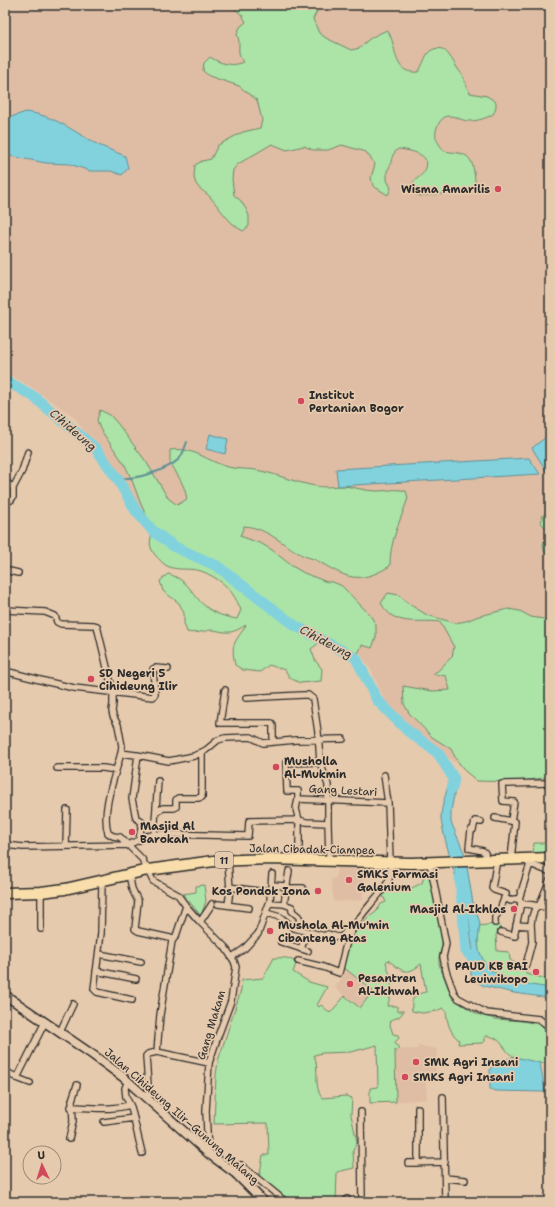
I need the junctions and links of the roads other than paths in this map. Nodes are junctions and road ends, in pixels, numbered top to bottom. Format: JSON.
{"nodes":[{"id":1,"x":28,"y":452,"type":"dead end"},
{"id":2,"x":5,"y":481,"type":"edge"},
{"id":3,"x":13,"y":488,"type":"junction"},
{"id":4,"x":5,"y":502,"type":"edge"},
{"id":5,"x":5,"y":570,"type":"edge"},
{"id":6,"x":18,"y":572,"type":"dead end"},
{"id":7,"x":5,"y":610,"type":"edge"},
{"id":8,"x":168,"y":669,"type":"dead end"},
{"id":9,"x":5,"y":671,"type":"edge"},
{"id":10,"x":225,"y":690,"type":"dead end"},
{"id":11,"x":113,"y":692,"type":"junction"},
{"id":12,"x":246,"y":698,"type":"dead end"},
{"id":13,"x":343,"y":739,"type":"dead end"},
{"id":14,"x":319,"y":740,"type":"junction"},
{"id":15,"x":273,"y":742,"type":"junction"},
{"id":16,"x":202,"y":752,"type":"junction"},
{"id":17,"x":121,"y":753,"type":"junction"},
{"id":18,"x":138,"y":755,"type":"junction"},
{"id":19,"x":320,"y":762,"type":"junction"},
{"id":20,"x":58,"y":768,"type":"dead end"},
{"id":21,"x":116,"y":770,"type":"junction"},
{"id":22,"x":384,"y":775,"type":"dead end"},
{"id":23,"x":158,"y":781,"type":"dead end"},
{"id":24,"x":550,"y":783,"type":"edge"},
{"id":25,"x":298,"y":799,"type":"junction"},
{"id":26,"x":328,"y":801,"type":"junction"},
{"id":27,"x":388,"y":803,"type":"junction"},
{"id":28,"x":67,"y":810,"type":"dead end"},
{"id":29,"x":156,"y":812,"type":"junction"},
{"id":30,"x":495,"y":818,"type":"dead end"},
{"id":31,"x":299,"y":820,"type":"junction"},
{"id":32,"x":511,"y":821,"type":"junction"},
{"id":33,"x":481,"y":822,"type":"dead end"},
{"id":34,"x":328,"y":823,"type":"junction"},
{"id":35,"x":154,"y":835,"type":"junction"},
{"id":36,"x":139,"y":840,"type":"junction"},
{"id":37,"x":5,"y":845,"type":"edge"},
{"id":38,"x":128,"y":845,"type":"junction"},
{"id":39,"x":66,"y":846,"type":"junction"},
{"id":40,"x":550,"y":858,"type":"edge"},
{"id":41,"x":299,"y":859,"type":"junction"},
{"id":42,"x":514,"y":859,"type":"junction"},
{"id":43,"x":228,"y":860,"type":"junction"},
{"id":44,"x":329,"y":860,"type":"junction"},
{"id":45,"x":497,"y":860,"type":"junction"},
{"id":46,"x":482,"y":861,"type":"junction"},
{"id":47,"x":390,"y":862,"type":"junction"},
{"id":48,"x":430,"y":863,"type":"junction"},
{"id":49,"x":530,"y":864,"type":"junction"},
{"id":50,"x":148,"y":870,"type":"junction"},
{"id":51,"x":289,"y":871,"type":"dead end"},
{"id":52,"x":550,"y":872,"type":"edge"},
{"id":53,"x":129,"y":874,"type":"junction"},
{"id":54,"x":272,"y":874,"type":"dead end"},
{"id":55,"x":550,"y":879,"type":"edge"},
{"id":56,"x":102,"y":881,"type":"junction"},
{"id":57,"x":229,"y":887,"type":"junction"},
{"id":58,"x":272,"y":887,"type":"junction"},
{"id":59,"x":286,"y":887,"type":"junction"},
{"id":60,"x":303,"y":888,"type":"dead end"},
{"id":61,"x":41,"y":892,"type":"junction"},
{"id":62,"x":5,"y":893,"type":"edge"},
{"id":63,"x":504,"y":898,"type":"junction"},
{"id":64,"x":520,"y":901,"type":"junction"},
{"id":65,"x":270,"y":903,"type":"junction"},
{"id":66,"x":284,"y":904,"type":"junction"},
{"id":67,"x":228,"y":905,"type":"junction"},
{"id":68,"x":186,"y":906,"type":"junction"},
{"id":69,"x":538,"y":906,"type":"junction"},
{"id":70,"x":249,"y":908,"type":"dead end"},
{"id":71,"x":550,"y":908,"type":"edge"},
{"id":72,"x":266,"y":913,"type":"junction"},
{"id":73,"x":201,"y":920,"type":"junction"},
{"id":74,"x":495,"y":923,"type":"dead end"},
{"id":75,"x":516,"y":925,"type":"junction"},
{"id":76,"x":355,"y":926,"type":"junction"},
{"id":77,"x":531,"y":926,"type":"junction"},
{"id":78,"x":41,"y":928,"type":"dead end"},
{"id":79,"x":296,"y":928,"type":"junction"},
{"id":80,"x":308,"y":931,"type":"junction"},
{"id":81,"x":501,"y":932,"type":"dead end"},
{"id":82,"x":172,"y":941,"type":"junction"},
{"id":83,"x":281,"y":942,"type":"dead end"},
{"id":84,"x":301,"y":949,"type":"junction"},
{"id":85,"x":308,"y":951,"type":"dead end"},
{"id":86,"x":99,"y":954,"type":"junction"},
{"id":87,"x":232,"y":957,"type":"junction"},
{"id":88,"x":298,"y":961,"type":"dead end"},
{"id":89,"x":141,"y":962,"type":"dead end"},
{"id":90,"x":526,"y":965,"type":"dead end"},
{"id":91,"x":96,"y":971,"type":"junction"},
{"id":92,"x":136,"y":979,"type":"dead end"},
{"id":93,"x":5,"y":995,"type":"edge"},
{"id":94,"x":132,"y":1000,"type":"dead end"},
{"id":95,"x":73,"y":1004,"type":"dead end"},
{"id":96,"x":45,"y":1022,"type":"junction"},
{"id":97,"x":550,"y":1029,"type":"edge"},
{"id":98,"x":60,"y":1032,"type":"junction"},
{"id":99,"x":157,"y":1052,"type":"junction"},
{"id":100,"x":209,"y":1063,"type":"junction"},
{"id":101,"x":5,"y":1071,"type":"edge"},
{"id":102,"x":17,"y":1078,"type":"junction"},
{"id":103,"x":128,"y":1081,"type":"junction"},
{"id":104,"x":30,"y":1083,"type":"dead end"},
{"id":105,"x":77,"y":1085,"type":"dead end"},
{"id":106,"x":443,"y":1097,"type":"dead end"},
{"id":107,"x":148,"y":1100,"type":"junction"},
{"id":108,"x":130,"y":1105,"type":"junction"},
{"id":109,"x":71,"y":1107,"type":"junction"},
{"id":110,"x":418,"y":1108,"type":"dead end"},
{"id":111,"x":361,"y":1112,"type":"dead end"},
{"id":112,"x":134,"y":1118,"type":"junction"},
{"id":113,"x":104,"y":1122,"type":"dead end"},
{"id":114,"x":69,"y":1139,"type":"dead end"},
{"id":115,"x":142,"y":1153,"type":"dead end"},
{"id":116,"x":208,"y":1153,"type":"junction"},
{"id":117,"x":445,"y":1162,"type":"junction"},
{"id":118,"x":408,"y":1163,"type":"dead end"},
{"id":119,"x":418,"y":1163,"type":"junction"},
{"id":120,"x":235,"y":1173,"type":"junction"},
{"id":121,"x":445,"y":1178,"type":"junction"},
{"id":122,"x":465,"y":1180,"type":"dead end"},
{"id":123,"x":264,"y":1202,"type":"edge"},
{"id":124,"x":286,"y":1202,"type":"edge"},
{"id":125,"x":362,"y":1202,"type":"edge"},
{"id":126,"x":445,"y":1202,"type":"edge"}],
"edges":[{"from":1,"to":3,"type":"street"},
{"from":2,"to":3,"type":"street"},
{"from":3,"to":4,"type":"street"},
{"from":5,"to":6,"type":"street"},
{"from":7,"to":11,"type":"street"},
{"from":8,"to":11,"type":"street"},
{"from":9,"to":11,"type":"street"},
{"from":10,"to":15,"type":"street"},
{"from":11,"to":17,"type":"street"},
{"from":12,"to":14,"type":"street"},
{"from":13,"to":14,"type":"street"},
{"from":14,"to":15,"type":"street"},
{"from":14,"to":19,"type":"street"},
{"from":15,"to":16,"type":"street"},
{"from":16,"to":18,"type":"street"},
{"from":16,"to":29,"type":"street"},
{"from":17,"to":18,"type":"street"},
{"from":17,"to":21,"type":"street"},
{"from":18,"to":36,"type":"street"},
{"from":19,"to":25,"type":"street"},
{"from":19,"to":26,"type":"street"},
{"from":20,"to":21,"type":"street"},
{"from":21,"to":38,"type":"street"},
{"from":22,"to":27,"type":"street"},
{"from":23,"to":29,"type":"street"},
{"from":24,"to":32,"type":"street"},
{"from":25,"to":26,"type":"street","name":"Gang Lestari"},
{"from":25,"to":31,"type":"street","name":"Gang Lestari"},
{"from":26,"to":27,"type":"street","name":"Gang Lestari"},
{"from":26,"to":34,"type":"street"},
{"from":27,"to":47,"type":"street","name":"Gang Lestari"},
{"from":28,"to":39,"type":"street"},
{"from":29,"to":35,"type":"street"},
{"from":30,"to":32,"type":"street"},
{"from":31,"to":34,"type":"street"},
{"from":31,"to":35,"type":"street"},
{"from":31,"to":41,"type":"street","name":"Gang Lestari"},
{"from":32,"to":42,"type":"street"},
{"from":33,"to":46,"type":"street"},
{"from":34,"to":44,"type":"street"},
{"from":35,"to":36,"type":"street"},
{"from":36,"to":38,"type":"street"},
{"from":37,"to":39,"type":"street"},
{"from":38,"to":39,"type":"street"},
{"from":38,"to":50,"type":"street"},
{"from":40,"to":42,"type":"highway","name":"Jalan Cibadak-Ciampea","number":"11"},
{"from":41,"to":43,"type":"highway","name":"Jalan Cibadak-Ciampea","number":"11"},
{"from":41,"to":44,"type":"highway","name":"Jalan Cibadak-Ciampea","number":"11"},
{"from":42,"to":45,"type":"highway","name":"Jalan Cibadak-Ciampea","number":"11"},
{"from":42,"to":49,"type":"street"},
{"from":43,"to":50,"type":"highway","name":"Jalan Cibadak-Ciampea","number":"11"},
{"from":43,"to":57,"type":"street"},
{"from":44,"to":47,"type":"highway","name":"Jalan Cibadak-Ciampea","number":"11"},
{"from":45,"to":46,"type":"highway","name":"Jalan Cibadak-Ciampea","number":"11"},
{"from":45,"to":63,"type":"street"},
{"from":46,"to":48,"type":"highway","name":"Jalan Cibadak-Ciampea","number":"11"},
{"from":47,"to":48,"type":"highway","name":"Jalan Cibadak-Ciampea","number":"11"},
{"from":47,"to":76,"type":"street","name":"Gang Lestari"},
{"from":48,"to":97,"type":"street"},
{"from":49,"to":52,"type":"street"},
{"from":49,"to":64,"type":"street"},
{"from":50,"to":53,"type":"highway","name":"Jalan Cibadak-Ciampea","number":"11"},
{"from":50,"to":68,"type":"street"},
{"from":51,"to":59,"type":"street"},
{"from":53,"to":56,"type":"highway","name":"Jalan Cibadak-Ciampea","number":"11"},
{"from":53,"to":82,"type":"street"},
{"from":54,"to":58,"type":"street"},
{"from":55,"to":69,"type":"street"},
{"from":56,"to":61,"type":"highway","name":"Jalan Cibadak-Ciampea","number":"11"},
{"from":56,"to":86,"type":"street"},
{"from":57,"to":58,"type":"street"},
{"from":57,"to":67,"type":"street"},
{"from":58,"to":59,"type":"street"},
{"from":58,"to":65,"type":"street"},
{"from":59,"to":60,"type":"street"},
{"from":59,"to":66,"type":"street"},
{"from":61,"to":62,"type":"highway","name":"Jalan Cibadak-Ciampea","number":"11"},
{"from":61,"to":78,"type":"street"},
{"from":63,"to":64,"type":"street"},
{"from":63,"to":74,"type":"street"},
{"from":64,"to":69,"type":"street"},
{"from":64,"to":75,"type":"street"},
{"from":65,"to":66,"type":"street"},
{"from":65,"to":72,"type":"street"},
{"from":66,"to":79,"type":"street"},
{"from":67,"to":70,"type":"street"},
{"from":67,"to":73,"type":"street"},
{"from":68,"to":73,"type":"street"},
{"from":68,"to":82,"type":"street"},
{"from":69,"to":71,"type":"street"},
{"from":69,"to":77,"type":"street"},
{"from":72,"to":79,"type":"street"},
{"from":72,"to":87,"type":"street"},
{"from":73,"to":87,"type":"street"},
{"from":75,"to":77,"type":"street"},
{"from":75,"to":81,"type":"street"},
{"from":76,"to":80,"type":"street"},
{"from":76,"to":88,"type":"street"},
{"from":77,"to":90,"type":"street"},
{"from":79,"to":80,"type":"street"},
{"from":80,"to":84,"type":"street"},
{"from":82,"to":99,"type":"street"},
{"from":83,"to":84,"type":"street"},
{"from":84,"to":85,"type":"street"},
{"from":86,"to":89,"type":"street"},
{"from":86,"to":91,"type":"street"},
{"from":87,"to":100,"type":"street","name":"Gang Makam"},
{"from":91,"to":92,"type":"street"},
{"from":91,"to":94,"type":"street"},
{"from":93,"to":96,"type":"main road","name":"Jalan Cihideung Ilir–Gunung Malang"},
{"from":95,"to":98,"type":"street"},
{"from":96,"to":98,"type":"main road","name":"Jalan Cihideung Ilir–Gunung Malang"},
{"from":96,"to":102,"type":"street"},
{"from":98,"to":103,"type":"main road","name":"Jalan Cihideung Ilir–Gunung Malang"},
{"from":99,"to":100,"type":"street"},
{"from":99,"to":107,"type":"street"},
{"from":100,"to":116,"type":"street","name":"Gang Makam"},
{"from":101,"to":102,"type":"street"},
{"from":102,"to":104,"type":"street"},
{"from":103,"to":107,"type":"main road","name":"Jalan Cihideung Ilir–Gunung Malang"},
{"from":103,"to":108,"type":"street"},
{"from":105,"to":109,"type":"street"},
{"from":106,"to":117,"type":"street"},
{"from":107,"to":116,"type":"main road","name":"Jalan Cihideung Ilir–Gunung Malang"},
{"from":108,"to":109,"type":"street"},
{"from":108,"to":112,"type":"street"},
{"from":109,"to":114,"type":"street"},
{"from":110,"to":119,"type":"street"},
{"from":111,"to":125,"type":"street"},
{"from":112,"to":113,"type":"street"},
{"from":112,"to":115,"type":"street"},
{"from":116,"to":120,"type":"main road","name":"Jalan Cihideung Ilir–Gunung Malang"},
{"from":117,"to":119,"type":"street"},
{"from":117,"to":121,"type":"street"},
{"from":118,"to":119,"type":"street"},
{"from":120,"to":123,"type":"main road","name":"Jalan Cihideung Ilir–Gunung Malang"},
{"from":120,"to":124,"type":"street"},
{"from":121,"to":122,"type":"street"},
{"from":121,"to":126,"type":"street"}]}
